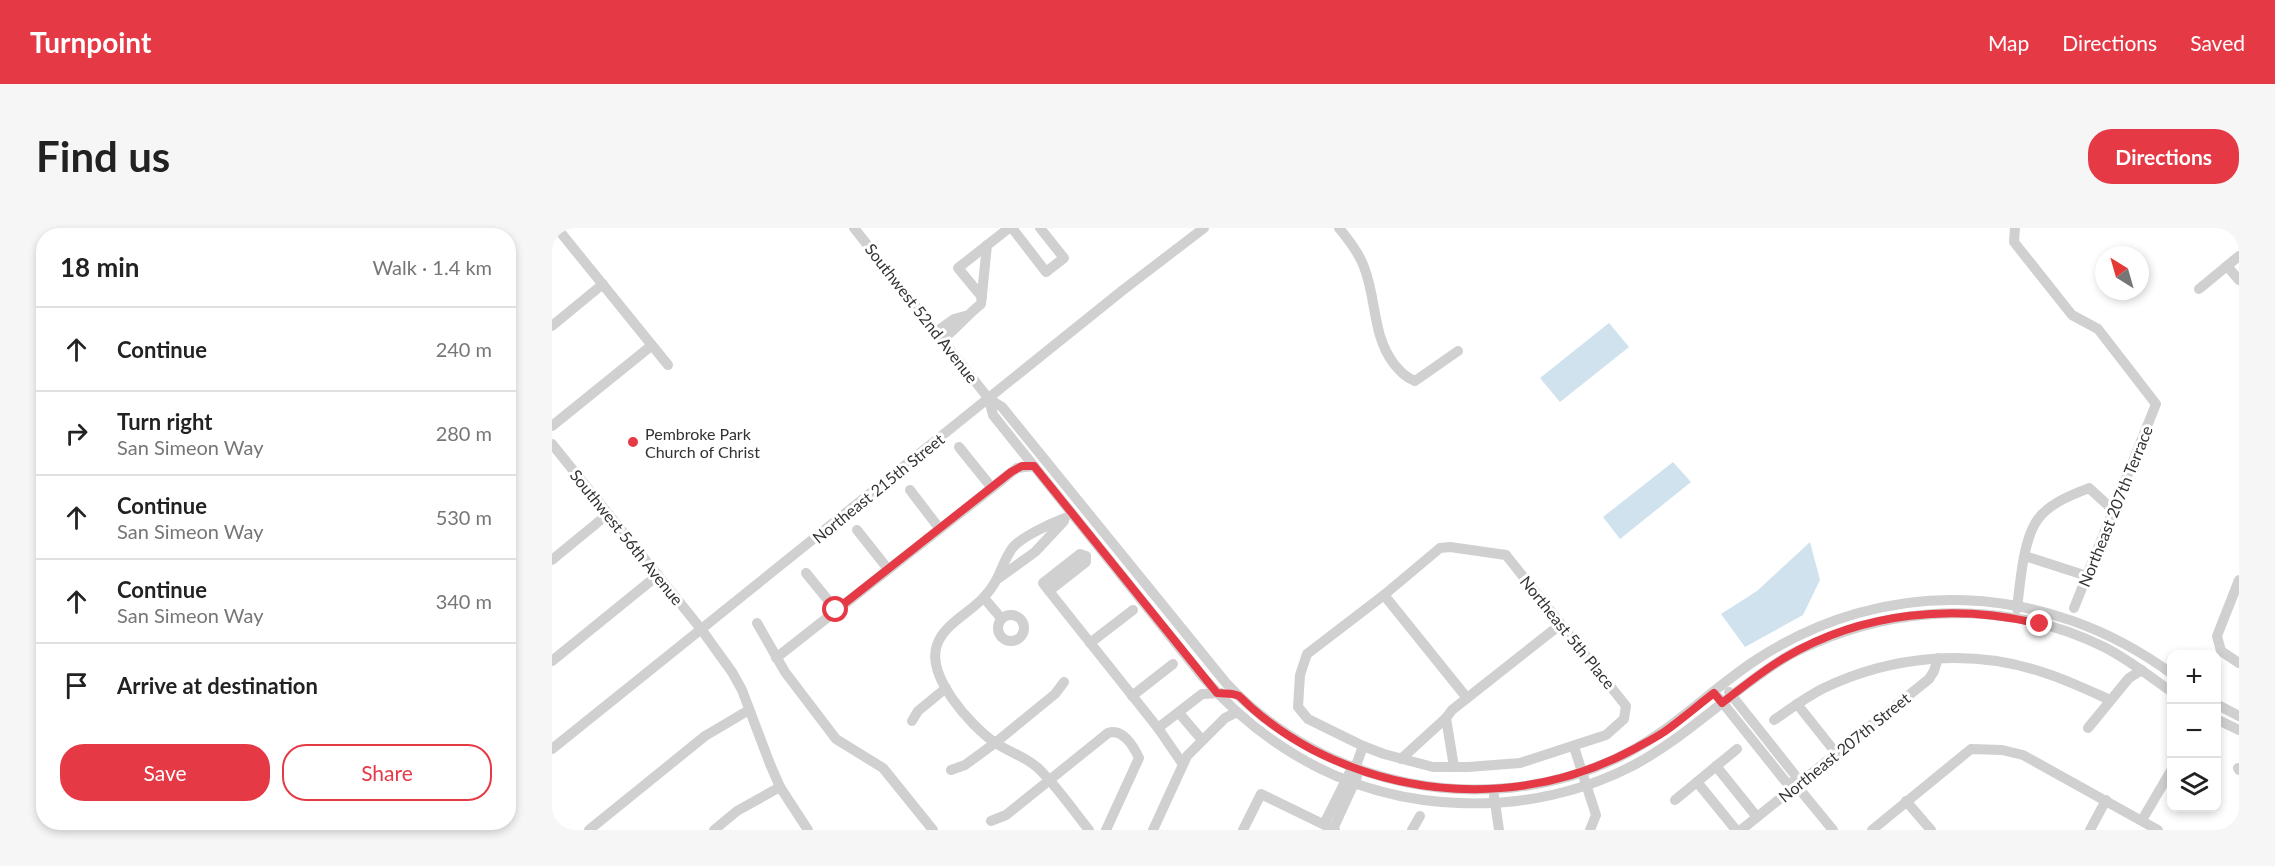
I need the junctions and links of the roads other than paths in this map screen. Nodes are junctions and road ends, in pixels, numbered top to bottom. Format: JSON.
{"nodes":[{"id":1,"x":558,"y":228,"type":"edge"},
{"id":2,"x":854,"y":228,"type":"edge"},
{"id":3,"x":1010,"y":228,"type":"edge"},
{"id":4,"x":1040,"y":228,"type":"edge"},
{"id":5,"x":1204,"y":228,"type":"edge"},
{"id":6,"x":1340,"y":228,"type":"edge"},
{"id":7,"x":2016,"y":228,"type":"edge"},
{"id":8,"x":987,"y":245,"type":"junction"},
{"id":9,"x":2239,"y":256,"type":"edge"},
{"id":10,"x":2228,"y":266,"type":"junction"},
{"id":11,"x":2239,"y":280,"type":"edge"},
{"id":12,"x":603,"y":285,"type":"junction"},
{"id":13,"x":2199,"y":289,"type":"dead end"},
{"id":14,"x":982,"y":297,"type":"junction"},
{"id":15,"x":552,"y":326,"type":"edge"},
{"id":16,"x":940,"y":335,"type":"junction"},
{"id":17,"x":651,"y":346,"type":"junction"},
{"id":18,"x":1458,"y":351,"type":"dead end"},
{"id":19,"x":668,"y":365,"type":"dead end"},
{"id":20,"x":989,"y":399,"type":"junction"},
{"id":21,"x":552,"y":426,"type":"edge"},
{"id":22,"x":959,"y":447,"type":"dead end"},
{"id":23,"x":554,"y":451,"type":"edge"},
{"id":24,"x":1034,"y":466,"type":"junction"},
{"id":25,"x":992,"y":488,"type":"junction"},
{"id":26,"x":910,"y":490,"type":"dead end"},
{"id":27,"x":1082,"y":504,"type":"junction"},
{"id":28,"x":2113,"y":510,"type":"junction"},
{"id":29,"x":608,"y":514,"type":"junction"},
{"id":30,"x":1068,"y":515,"type":"junction"},
{"id":31,"x":939,"y":528,"type":"junction"},
{"id":32,"x":857,"y":530,"type":"dead end"},
{"id":33,"x":2025,"y":556,"type":"junction"},
{"id":34,"x":552,"y":560,"type":"edge"},
{"id":35,"x":888,"y":569,"type":"junction"},
{"id":36,"x":806,"y":573,"type":"dead end"},
{"id":37,"x":657,"y":575,"type":"junction"},
{"id":38,"x":2087,"y":576,"type":"junction"},
{"id":39,"x":999,"y":578,"type":"junction"},
{"id":40,"x":2239,"y":580,"type":"edge"},
{"id":41,"x":1049,"y":591,"type":"dead end"},
{"id":42,"x":1384,"y":595,"type":"junction"},
{"id":43,"x":984,"y":598,"type":"junction"},
{"id":44,"x":2017,"y":604,"type":"junction"},
{"id":45,"x":2074,"y":608,"type":"dead end"},
{"id":46,"x":836,"y":610,"type":"junction"},
{"id":47,"x":1133,"y":610,"type":"dead end"},
{"id":48,"x":1001,"y":618,"type":"dead end"},
{"id":49,"x":2016,"y":618,"type":"junction"},
{"id":50,"x":757,"y":623,"type":"dead end"},
{"id":51,"x":1562,"y":624,"type":"junction"},
{"id":52,"x":701,"y":629,"type":"junction"},
{"id":53,"x":1090,"y":643,"type":"junction"},
{"id":54,"x":776,"y":657,"type":"junction"},
{"id":55,"x":1938,"y":658,"type":"junction"},
{"id":56,"x":552,"y":661,"type":"edge"},
{"id":57,"x":2239,"y":663,"type":"edge"},
{"id":58,"x":1173,"y":664,"type":"dead end"},
{"id":59,"x":2142,"y":670,"type":"junction"},
{"id":60,"x":2167,"y":671,"type":"edge"},
{"id":61,"x":1206,"y":681,"type":"junction"},
{"id":62,"x":1064,"y":682,"type":"dead end"},
{"id":63,"x":1724,"y":685,"type":"junction"},
{"id":64,"x":946,"y":688,"type":"junction"},
{"id":65,"x":2167,"y":688,"type":"edge"},
{"id":66,"x":1714,"y":693,"type":"junction"},
{"id":67,"x":1202,"y":694,"type":"junction"},
{"id":68,"x":1132,"y":696,"type":"junction"},
{"id":69,"x":1732,"y":696,"type":"junction"},
{"id":70,"x":1229,"y":697,"type":"junction"},
{"id":71,"x":1467,"y":698,"type":"junction"},
{"id":72,"x":2110,"y":700,"type":"junction"},
{"id":73,"x":1722,"y":703,"type":"junction"},
{"id":74,"x":1797,"y":704,"type":"junction"},
{"id":75,"x":2221,"y":706,"type":"edge"},
{"id":76,"x":748,"y":710,"type":"junction"},
{"id":77,"x":1179,"y":713,"type":"junction"},
{"id":78,"x":2239,"y":716,"type":"edge"},
{"id":79,"x":1446,"y":718,"type":"junction"},
{"id":80,"x":1773,"y":720,"type":"dead end"},
{"id":81,"x":912,"y":721,"type":"dead end"},
{"id":82,"x":2221,"y":721,"type":"edge"},
{"id":83,"x":1158,"y":728,"type":"junction"},
{"id":84,"x":2088,"y":728,"type":"dead end"},
{"id":85,"x":2239,"y":730,"type":"edge"},
{"id":86,"x":1201,"y":738,"type":"junction"},
{"id":87,"x":995,"y":743,"type":"junction"},
{"id":88,"x":1363,"y":746,"type":"junction"},
{"id":89,"x":1574,"y":747,"type":"junction"},
{"id":90,"x":552,"y":749,"type":"edge"},
{"id":91,"x":1737,"y":749,"type":"dead end"},
{"id":92,"x":1836,"y":753,"type":"junction"},
{"id":93,"x":1180,"y":759,"type":"junction"},
{"id":94,"x":1401,"y":759,"type":"junction"},
{"id":95,"x":1716,"y":766,"type":"junction"},
{"id":96,"x":1356,"y":767,"type":"junction"},
{"id":97,"x":1454,"y":767,"type":"junction"},
{"id":98,"x":951,"y":770,"type":"dead end"},
{"id":99,"x":1583,"y":772,"type":"junction"},
{"id":100,"x":2167,"y":778,"type":"edge"},
{"id":101,"x":1049,"y":780,"type":"junction"},
{"id":102,"x":1351,"y":781,"type":"junction"},
{"id":103,"x":1697,"y":782,"type":"junction"},
{"id":104,"x":1587,"y":785,"type":"junction"},
{"id":105,"x":1796,"y":785,"type":"junction"},
{"id":106,"x":780,"y":787,"type":"junction"},
{"id":107,"x":1493,"y":790,"type":"junction"},
{"id":108,"x":1675,"y":800,"type":"dead end"},
{"id":109,"x":2106,"y":800,"type":"junction"},
{"id":110,"x":1906,"y":801,"type":"junction"},
{"id":111,"x":1495,"y":802,"type":"junction"},
{"id":112,"x":1420,"y":816,"type":"dead end"},
{"id":113,"x":1757,"y":817,"type":"junction"},
{"id":114,"x":2142,"y":820,"type":"junction"},
{"id":115,"x":991,"y":821,"type":"dead end"},
{"id":116,"x":1331,"y":828,"type":"edge"},
{"id":117,"x":589,"y":830,"type":"edge"},
{"id":118,"x":714,"y":830,"type":"edge"},
{"id":119,"x":808,"y":830,"type":"edge"},
{"id":120,"x":933,"y":830,"type":"edge"},
{"id":121,"x":1089,"y":830,"type":"edge"},
{"id":122,"x":1106,"y":830,"type":"edge"},
{"id":123,"x":1153,"y":830,"type":"edge"},
{"id":124,"x":1243,"y":830,"type":"edge"},
{"id":125,"x":1412,"y":830,"type":"edge"},
{"id":126,"x":1499,"y":830,"type":"edge"},
{"id":127,"x":1590,"y":830,"type":"edge"},
{"id":128,"x":1736,"y":830,"type":"edge"},
{"id":129,"x":1741,"y":830,"type":"edge"},
{"id":130,"x":1833,"y":830,"type":"edge"},
{"id":131,"x":1872,"y":830,"type":"edge"},
{"id":132,"x":1931,"y":830,"type":"edge"},
{"id":133,"x":2090,"y":830,"type":"edge"},
{"id":134,"x":2158,"y":830,"type":"edge"}],
"edges":[{"from":1,"to":12,"type":"street"},
{"from":2,"to":16,"type":"street","name":"Southwest 52nd Avenue"},
{"from":3,"to":4,"type":"street"},
{"from":3,"to":8,"type":"street"},
{"from":5,"to":20,"type":"street","name":"Northeast 215th Street"},
{"from":6,"to":18,"type":"street"},
{"from":7,"to":28,"type":"street","name":"Northeast 207th Terrace"},
{"from":8,"to":14,"type":"street"},
{"from":8,"to":14,"type":"street"},
{"from":9,"to":10,"type":"street"},
{"from":10,"to":11,"type":"street"},
{"from":10,"to":13,"type":"street"},
{"from":12,"to":15,"type":"street"},
{"from":12,"to":17,"type":"street"},
{"from":14,"to":16,"type":"street"},
{"from":16,"to":20,"type":"street","name":"Southwest 52nd Avenue"},
{"from":17,"to":19,"type":"street"},
{"from":17,"to":21,"type":"street"},
{"from":20,"to":24,"type":"street"},
{"from":20,"to":27,"type":"street"},
{"from":20,"to":52,"type":"street","name":"Northeast 215th Street"},
{"from":22,"to":25,"type":"street"},
{"from":23,"to":29,"type":"street","name":"Southwest 56th Avenue"},
{"from":24,"to":25,"type":"street"},
{"from":24,"to":30,"type":"street"},
{"from":25,"to":31,"type":"street"},
{"from":26,"to":31,"type":"street"},
{"from":27,"to":30,"type":"street"},
{"from":27,"to":70,"type":"street"},
{"from":28,"to":33,"type":"street"},
{"from":28,"to":38,"type":"street","name":"Northeast 207th Terrace"},
{"from":29,"to":34,"type":"street"},
{"from":29,"to":37,"type":"street","name":"Southwest 56th Avenue"},
{"from":30,"to":39,"type":"street"},
{"from":30,"to":39,"type":"street"},
{"from":30,"to":61,"type":"street"},
{"from":31,"to":35,"type":"street"},
{"from":32,"to":35,"type":"street"},
{"from":33,"to":38,"type":"street"},
{"from":33,"to":44,"type":"street"},
{"from":35,"to":46,"type":"street"},
{"from":36,"to":46,"type":"street"},
{"from":37,"to":52,"type":"street","name":"Southwest 56th Avenue"},
{"from":37,"to":56,"type":"street"},
{"from":38,"to":45,"type":"street","name":"Northeast 207th Terrace"},
{"from":39,"to":43,"type":"street"},
{"from":40,"to":57,"type":"street"},
{"from":41,"to":53,"type":"street"},
{"from":42,"to":51,"type":"street","name":"Northeast 5th Place"},
{"from":42,"to":71,"type":"street"},
{"from":42,"to":88,"type":"street","name":"Northeast 5th Place"},
{"from":43,"to":48,"type":"street"},
{"from":43,"to":64,"type":"street"},
{"from":44,"to":49,"type":"street"},
{"from":44,"to":60,"type":"street"},
{"from":44,"to":63,"type":"street"},
{"from":46,"to":54,"type":"street"},
{"from":47,"to":53,"type":"street"},
{"from":49,"to":59,"type":"street"},
{"from":49,"to":69,"type":"street"},
{"from":50,"to":54,"type":"street"},
{"from":51,"to":71,"type":"street"},
{"from":51,"to":89,"type":"street","name":"Northeast 5th Place"},
{"from":52,"to":76,"type":"street","name":"Southwest 56th Avenue"},
{"from":52,"to":90,"type":"street","name":"Northeast 215th Street"},
{"from":53,"to":68,"type":"street"},
{"from":54,"to":120,"type":"street"},
{"from":55,"to":72,"type":"street"},
{"from":55,"to":74,"type":"street"},
{"from":55,"to":92,"type":"street","name":"Northeast 207th Street"},
{"from":58,"to":68,"type":"street"},
{"from":59,"to":65,"type":"street"},
{"from":59,"to":72,"type":"street"},
{"from":61,"to":67,"type":"street"},
{"from":61,"to":70,"type":"street"},
{"from":62,"to":87,"type":"street"},
{"from":63,"to":66,"type":"street"},
{"from":63,"to":69,"type":"street"},
{"from":64,"to":81,"type":"street"},
{"from":64,"to":87,"type":"street"},
{"from":66,"to":73,"type":"street"},
{"from":66,"to":99,"type":"street"},
{"from":67,"to":70,"type":"street"},
{"from":67,"to":77,"type":"street"},
{"from":68,"to":83,"type":"street"},
{"from":69,"to":73,"type":"street"},
{"from":69,"to":105,"type":"street"},
{"from":70,"to":86,"type":"street"},
{"from":70,"to":96,"type":"street"},
{"from":70,"to":102,"type":"street"},
{"from":71,"to":79,"type":"street"},
{"from":72,"to":84,"type":"street"},
{"from":73,"to":104,"type":"street"},
{"from":73,"to":105,"type":"street"},
{"from":74,"to":80,"type":"street"},
{"from":74,"to":92,"type":"street"},
{"from":75,"to":78,"type":"street"},
{"from":76,"to":106,"type":"street","name":"Southwest 56th Avenue"},
{"from":76,"to":117,"type":"street"},
{"from":77,"to":83,"type":"street"},
{"from":77,"to":86,"type":"street"},
{"from":79,"to":94,"type":"street"},
{"from":79,"to":97,"type":"street"},
{"from":82,"to":85,"type":"street"},
{"from":83,"to":93,"type":"street"},
{"from":86,"to":93,"type":"street"},
{"from":87,"to":98,"type":"street"},
{"from":87,"to":101,"type":"street"},
{"from":88,"to":94,"type":"street","name":"Northeast 5th Place"},
{"from":88,"to":96,"type":"street"},
{"from":89,"to":97,"type":"street","name":"Northeast 5th Place"},
{"from":89,"to":99,"type":"street"},
{"from":91,"to":95,"type":"street"},
{"from":92,"to":105,"type":"street","name":"Northeast 207th Street"},
{"from":93,"to":123,"type":"street"},
{"from":94,"to":97,"type":"street","name":"Northeast 5th Place"},
{"from":95,"to":103,"type":"street"},
{"from":95,"to":113,"type":"street"},
{"from":96,"to":102,"type":"street"},
{"from":96,"to":107,"type":"street"},
{"from":99,"to":104,"type":"street"},
{"from":99,"to":107,"type":"street"},
{"from":100,"to":114,"type":"street"},
{"from":101,"to":115,"type":"street"},
{"from":101,"to":121,"type":"street"},
{"from":101,"to":122,"type":"street"},
{"from":102,"to":111,"type":"street"},
{"from":102,"to":116,"type":"street"},
{"from":103,"to":108,"type":"street"},
{"from":103,"to":128,"type":"street"},
{"from":104,"to":111,"type":"street"},
{"from":104,"to":127,"type":"street"},
{"from":105,"to":113,"type":"street","name":"Northeast 207th Street"},
{"from":105,"to":130,"type":"street"},
{"from":106,"to":118,"type":"street"},
{"from":106,"to":119,"type":"street","name":"Southwest 56th Avenue"},
{"from":107,"to":111,"type":"street"},
{"from":109,"to":110,"type":"street"},
{"from":109,"to":114,"type":"street"},
{"from":109,"to":133,"type":"street"},
{"from":110,"to":131,"type":"street"},
{"from":110,"to":132,"type":"street"},
{"from":111,"to":126,"type":"street"},
{"from":112,"to":125,"type":"street"},
{"from":113,"to":129,"type":"street","name":"Northeast 207th Street"},
{"from":114,"to":134,"type":"street"},
{"from":116,"to":124,"type":"street"}]}
